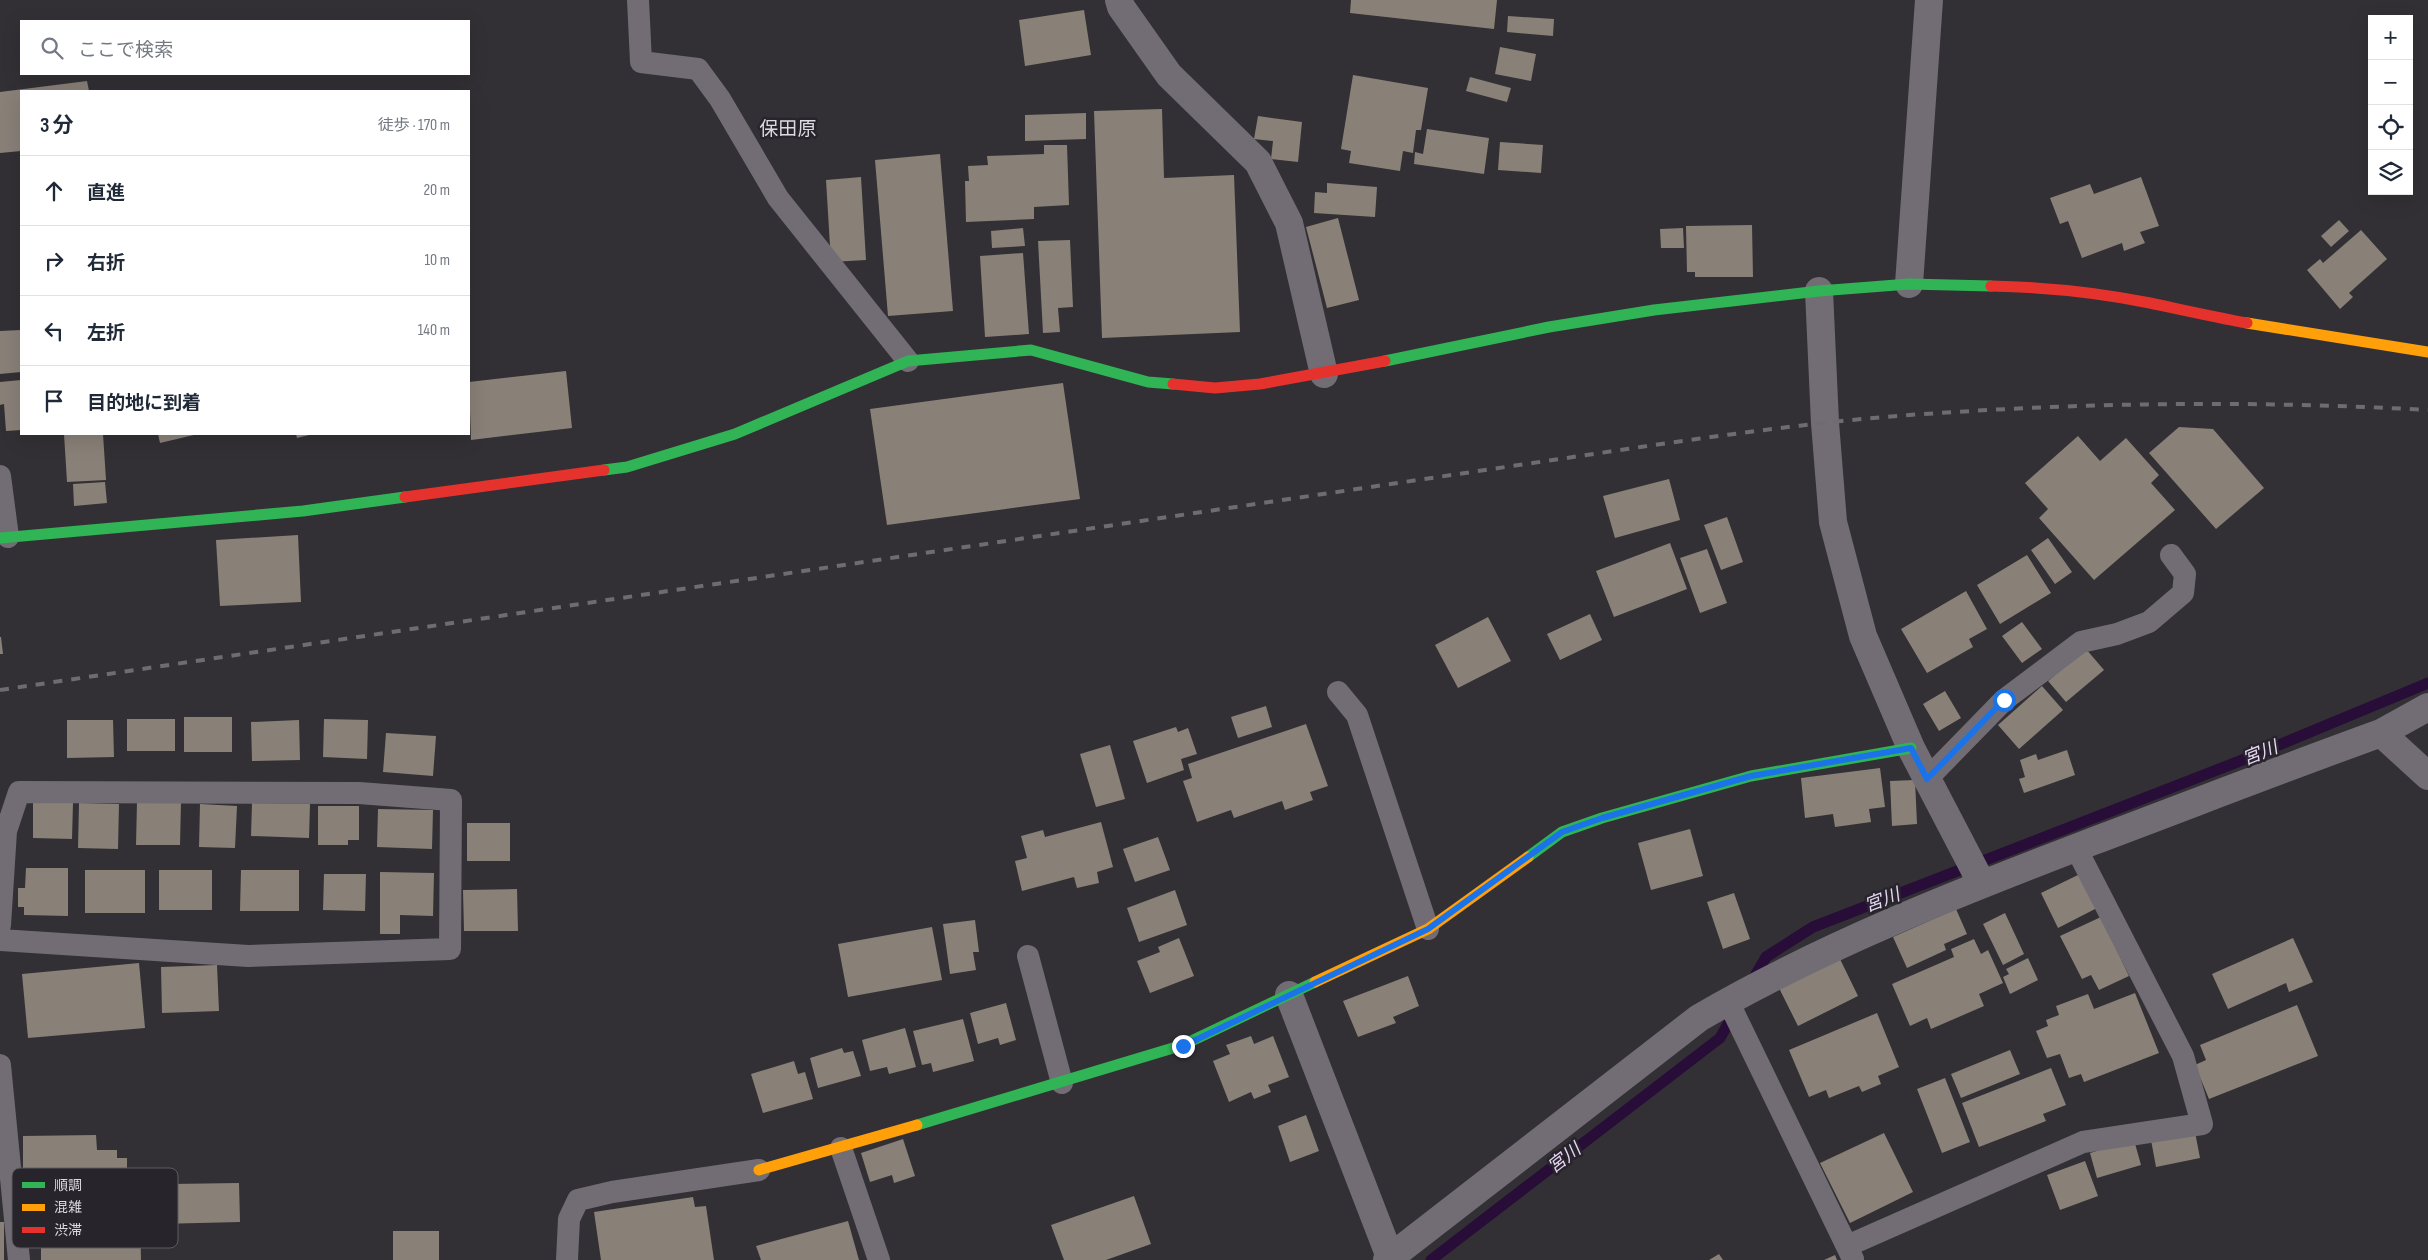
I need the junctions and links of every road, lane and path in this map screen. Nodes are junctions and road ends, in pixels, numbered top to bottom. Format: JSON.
{"nodes":[{"id":1,"x":638,"y":0,"type":"edge"},
{"id":2,"x":1119,"y":0,"type":"edge"},
{"id":3,"x":1929,"y":0,"type":"edge"},
{"id":4,"x":1909,"y":284,"type":"junction"},
{"id":5,"x":1819,"y":291,"type":"junction"},
{"id":6,"x":2428,"y":352,"type":"edge"},
{"id":7,"x":908,"y":361,"type":"junction"},
{"id":8,"x":1324,"y":374,"type":"junction"},
{"id":9,"x":0,"y":476,"type":"edge"},
{"id":10,"x":4,"y":537,"type":"edge"},
{"id":11,"x":2171,"y":555,"type":"dead end"},
{"id":12,"x":1338,"y":692,"type":"dead end"},
{"id":13,"x":2428,"y":707,"type":"edge"},
{"id":14,"x":2381,"y":733,"type":"junction"},
{"id":15,"x":1911,"y":748,"type":"junction"},
{"id":16,"x":2428,"y":776,"type":"edge"},
{"id":17,"x":1927,"y":779,"type":"junction"},
{"id":18,"x":2076,"y":848,"type":"junction"},
{"id":19,"x":1973,"y":866,"type":"junction"},
{"id":20,"x":0,"y":925,"type":"edge"},
{"id":21,"x":1428,"y":929,"type":"junction"},
{"id":22,"x":0,"y":940,"type":"edge"},
{"id":23,"x":1028,"y":956,"type":"dead end"},
{"id":24,"x":1289,"y":996,"type":"junction"},
{"id":25,"x":1728,"y":1001,"type":"junction"},
{"id":26,"x":0,"y":1065,"type":"edge"},
{"id":27,"x":1062,"y":1083,"type":"junction"},
{"id":28,"x":841,"y":1148,"type":"junction"},
{"id":29,"x":759,"y":1170,"type":"joint"},
{"id":30,"x":12,"y":1188,"type":"edge"},
{"id":31,"x":1850,"y":1253,"type":"edge"},
{"id":32,"x":1388,"y":1258,"type":"edge"},
{"id":33,"x":567,"y":1260,"type":"edge"},
{"id":34,"x":879,"y":1260,"type":"edge"}],
"edges":[{"from":1,"to":7,"type":"lane"},
{"from":2,"to":8,"type":"street"},
{"from":3,"to":4,"type":"street"},
{"from":4,"to":5,"type":"street"},
{"from":4,"to":6,"type":"street"},
{"from":5,"to":8,"type":"street"},
{"from":5,"to":15,"type":"street"},
{"from":7,"to":8,"type":"street"},
{"from":7,"to":10,"type":"street"},
{"from":9,"to":10,"type":"lane"},
{"from":11,"to":17,"type":"lane"},
{"from":12,"to":21,"type":"lane"},
{"from":13,"to":14,"type":"street"},
{"from":14,"to":16,"type":"street"},
{"from":14,"to":18,"type":"street"},
{"from":15,"to":17,"type":"street"},
{"from":15,"to":21,"type":"street"},
{"from":17,"to":19,"type":"street"},
{"from":18,"to":19,"type":"street"},
{"from":18,"to":31,"type":"lane"},
{"from":19,"to":25,"type":"street"},
{"from":20,"to":22,"type":"lane"},
{"from":21,"to":24,"type":"street"},
{"from":23,"to":27,"type":"lane"},
{"from":24,"to":27,"type":"street"},
{"from":24,"to":32,"type":"street"},
{"from":25,"to":31,"type":"lane"},
{"from":25,"to":32,"type":"street"},
{"from":26,"to":30,"type":"lane"},
{"from":27,"to":28,"type":"street"},
{"from":28,"to":29,"type":"street"},
{"from":28,"to":34,"type":"lane"},
{"from":29,"to":33,"type":"lane"}]}
